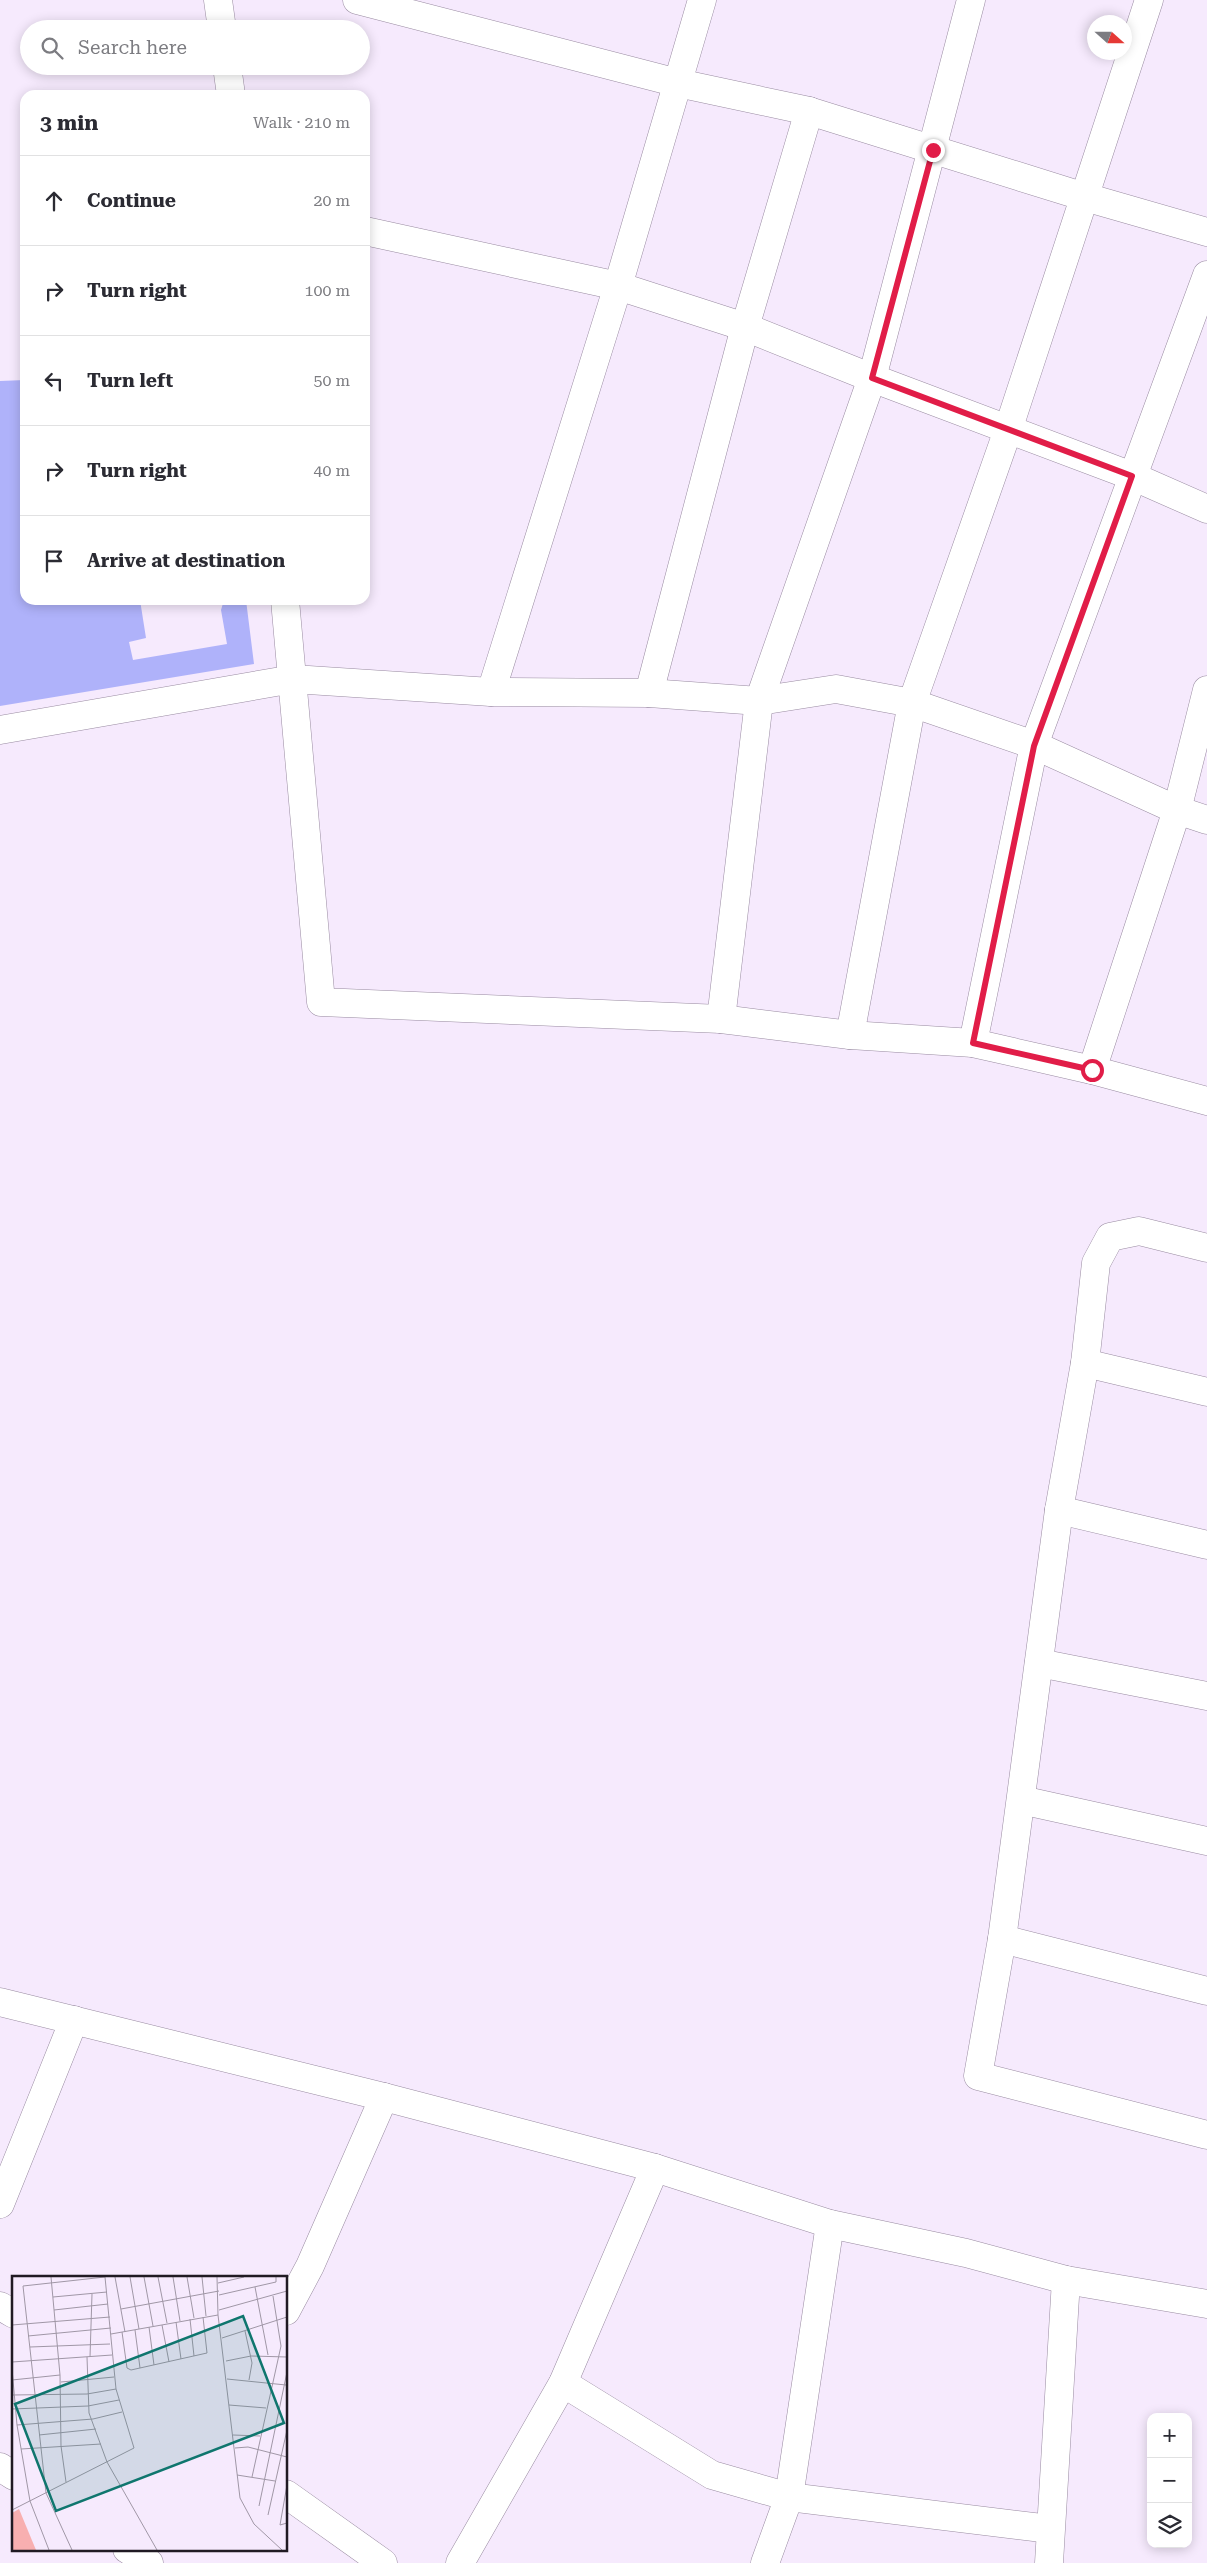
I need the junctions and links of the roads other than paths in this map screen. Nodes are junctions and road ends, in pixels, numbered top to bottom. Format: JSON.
{"nodes":[{"id":1,"x":218,"y":0,"type":"edge"},
{"id":2,"x":357,"y":0,"type":"edge"},
{"id":3,"x":702,"y":0,"type":"edge"},
{"id":4,"x":971,"y":0,"type":"edge"},
{"id":5,"x":1150,"y":0,"type":"edge"},
{"id":6,"x":221,"y":20,"type":"edge"},
{"id":7,"x":228,"y":75,"type":"edge"},
{"id":8,"x":678,"y":83,"type":"junction"},
{"id":9,"x":230,"y":90,"type":"edge"},
{"id":10,"x":809,"y":111,"type":"junction"},
{"id":11,"x":933,"y":150,"type":"junction"},
{"id":12,"x":1085,"y":198,"type":"junction"},
{"id":13,"x":370,"y":232,"type":"edge"},
{"id":14,"x":1207,"y":232,"type":"edge"},
{"id":15,"x":1207,"y":275,"type":"edge"},
{"id":16,"x":618,"y":286,"type":"junction"},
{"id":17,"x":745,"y":327,"type":"junction"},
{"id":18,"x":872,"y":378,"type":"junction"},
{"id":19,"x":1008,"y":430,"type":"junction"},
{"id":20,"x":1132,"y":476,"type":"junction"},
{"id":21,"x":1207,"y":509,"type":"edge"},
{"id":22,"x":286,"y":605,"type":"edge"},
{"id":23,"x":293,"y":679,"type":"junction"},
{"id":24,"x":1207,"y":690,"type":"edge"},
{"id":25,"x":491,"y":692,"type":"junction"},
{"id":26,"x":649,"y":694,"type":"junction"},
{"id":27,"x":759,"y":701,"type":"junction"},
{"id":28,"x":912,"y":704,"type":"junction"},
{"id":29,"x":0,"y":730,"type":"edge"},
{"id":30,"x":1034,"y":746,"type":"junction"},
{"id":31,"x":1177,"y":810,"type":"junction"},
{"id":32,"x":1207,"y":820,"type":"edge"},
{"id":33,"x":721,"y":1019,"type":"junction"},
{"id":34,"x":850,"y":1035,"type":"junction"},
{"id":35,"x":973,"y":1043,"type":"junction"},
{"id":36,"x":1092,"y":1070,"type":"junction"},
{"id":37,"x":1207,"y":1101,"type":"edge"},
{"id":38,"x":1207,"y":1248,"type":"edge"},
{"id":39,"x":1085,"y":1363,"type":"junction"},
{"id":40,"x":1207,"y":1392,"type":"edge"},
{"id":41,"x":1059,"y":1510,"type":"junction"},
{"id":42,"x":1207,"y":1545,"type":"edge"},
{"id":43,"x":1039,"y":1663,"type":"junction"},
{"id":44,"x":1207,"y":1696,"type":"edge"},
{"id":45,"x":1021,"y":1800,"type":"junction"},
{"id":46,"x":1207,"y":1841,"type":"edge"},
{"id":47,"x":1002,"y":1939,"type":"junction"},
{"id":48,"x":1207,"y":1991,"type":"edge"},
{"id":49,"x":0,"y":2002,"type":"edge"},
{"id":50,"x":74,"y":2020,"type":"junction"},
{"id":51,"x":384,"y":2097,"type":"junction"},
{"id":52,"x":1207,"y":2135,"type":"edge"},
{"id":53,"x":655,"y":2168,"type":"junction"},
{"id":54,"x":0,"y":2204,"type":"edge"},
{"id":55,"x":830,"y":2224,"type":"junction"},
{"id":56,"x":1066,"y":2280,"type":"junction"},
{"id":57,"x":1207,"y":2304,"type":"edge"},
{"id":58,"x":0,"y":2306,"type":"edge"},
{"id":59,"x":288,"y":2308,"type":"edge"},
{"id":60,"x":12,"y":2313,"type":"edge"},
{"id":61,"x":563,"y":2383,"type":"junction"},
{"id":62,"x":0,"y":2467,"type":"edge"},
{"id":63,"x":12,"y":2475,"type":"edge"},
{"id":64,"x":288,"y":2495,"type":"edge"},
{"id":65,"x":789,"y":2497,"type":"junction"},
{"id":66,"x":1050,"y":2529,"type":"junction"},
{"id":67,"x":129,"y":2550,"type":"edge"},
{"id":68,"x":149,"y":2563,"type":"edge"},
{"id":69,"x":383,"y":2563,"type":"edge"},
{"id":70,"x":460,"y":2563,"type":"edge"},
{"id":71,"x":765,"y":2563,"type":"edge"},
{"id":72,"x":1049,"y":2563,"type":"edge"}],
"edges":[{"from":1,"to":6,"type":"street"},
{"from":2,"to":8,"type":"street"},
{"from":3,"to":8,"type":"street"},
{"from":4,"to":11,"type":"street"},
{"from":5,"to":12,"type":"street"},
{"from":7,"to":9,"type":"street"},
{"from":8,"to":10,"type":"street"},
{"from":8,"to":16,"type":"street"},
{"from":10,"to":11,"type":"street"},
{"from":10,"to":17,"type":"street"},
{"from":11,"to":12,"type":"street"},
{"from":11,"to":18,"type":"street"},
{"from":12,"to":14,"type":"street"},
{"from":12,"to":19,"type":"street"},
{"from":13,"to":16,"type":"street"},
{"from":15,"to":20,"type":"street"},
{"from":16,"to":17,"type":"street"},
{"from":16,"to":25,"type":"street"},
{"from":17,"to":18,"type":"street"},
{"from":17,"to":26,"type":"street"},
{"from":18,"to":19,"type":"street"},
{"from":18,"to":27,"type":"street"},
{"from":19,"to":20,"type":"street"},
{"from":19,"to":28,"type":"street"},
{"from":20,"to":21,"type":"street"},
{"from":20,"to":30,"type":"street"},
{"from":22,"to":23,"type":"street"},
{"from":23,"to":25,"type":"street"},
{"from":23,"to":29,"type":"street"},
{"from":23,"to":33,"type":"street"},
{"from":24,"to":31,"type":"street"},
{"from":25,"to":26,"type":"street"},
{"from":26,"to":27,"type":"street"},
{"from":27,"to":28,"type":"street"},
{"from":27,"to":33,"type":"street"},
{"from":28,"to":30,"type":"street"},
{"from":28,"to":34,"type":"street"},
{"from":30,"to":31,"type":"street"},
{"from":30,"to":35,"type":"street"},
{"from":31,"to":32,"type":"street"},
{"from":31,"to":36,"type":"street"},
{"from":33,"to":34,"type":"street"},
{"from":34,"to":35,"type":"street"},
{"from":35,"to":36,"type":"street"},
{"from":36,"to":37,"type":"street"},
{"from":38,"to":39,"type":"street"},
{"from":39,"to":40,"type":"street"},
{"from":39,"to":41,"type":"street"},
{"from":41,"to":42,"type":"street"},
{"from":41,"to":43,"type":"street"},
{"from":43,"to":44,"type":"street"},
{"from":43,"to":45,"type":"street"},
{"from":45,"to":46,"type":"street"},
{"from":45,"to":47,"type":"street"},
{"from":47,"to":48,"type":"street"},
{"from":47,"to":52,"type":"street"},
{"from":49,"to":50,"type":"street"},
{"from":50,"to":51,"type":"street"},
{"from":50,"to":54,"type":"street"},
{"from":51,"to":53,"type":"street"},
{"from":51,"to":59,"type":"street"},
{"from":53,"to":55,"type":"street"},
{"from":53,"to":61,"type":"street"},
{"from":55,"to":56,"type":"street"},
{"from":55,"to":65,"type":"street"},
{"from":56,"to":57,"type":"street"},
{"from":56,"to":66,"type":"street"},
{"from":58,"to":60,"type":"street"},
{"from":61,"to":65,"type":"street"},
{"from":61,"to":70,"type":"street"},
{"from":62,"to":63,"type":"street"},
{"from":64,"to":69,"type":"street"},
{"from":65,"to":66,"type":"street"},
{"from":65,"to":71,"type":"street"},
{"from":66,"to":72,"type":"street"},
{"from":67,"to":68,"type":"street"}]}
